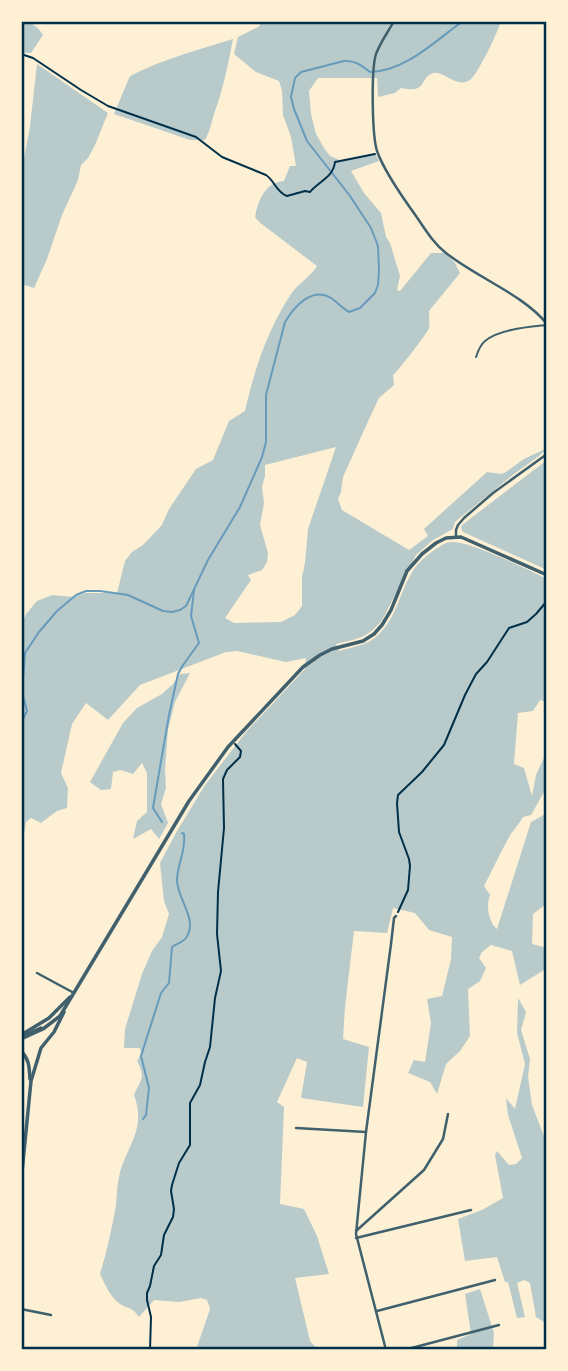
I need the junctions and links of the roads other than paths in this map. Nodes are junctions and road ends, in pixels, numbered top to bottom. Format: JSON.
{"nodes":[{"id":1,"x":394,"y":21,"type":"edge"},
{"id":2,"x":547,"y":325,"type":"edge"},
{"id":3,"x":476,"y":356,"type":"dead end"},
{"id":4,"x":547,"y":454,"type":"edge"},
{"id":5,"x":457,"y":537,"type":"junction"},
{"id":6,"x":547,"y":575,"type":"edge"},
{"id":7,"x":396,"y":916,"type":"road end"},
{"id":8,"x":37,"y":973,"type":"dead end"},
{"id":9,"x":72,"y":994,"type":"junction"},
{"id":10,"x":66,"y":1007,"type":"junction"},
{"id":11,"x":43,"y":1029,"type":"junction"},
{"id":12,"x":21,"y":1037,"type":"edge"},
{"id":13,"x":44,"y":1042,"type":"junction"},
{"id":14,"x":21,"y":1051,"type":"edge"},
{"id":15,"x":31,"y":1081,"type":"junction"},
{"id":16,"x":448,"y":1114,"type":"dead end"},
{"id":17,"x":296,"y":1128,"type":"dead end"},
{"id":18,"x":366,"y":1132,"type":"junction"},
{"id":19,"x":21,"y":1182,"type":"edge"},
{"id":20,"x":471,"y":1210,"type":"dead end"},
{"id":21,"x":356,"y":1231,"type":"junction"},
{"id":22,"x":356,"y":1238,"type":"junction"},
{"id":23,"x":495,"y":1280,"type":"dead end"},
{"id":24,"x":21,"y":1308,"type":"edge"},
{"id":25,"x":376,"y":1312,"type":"junction"},
{"id":26,"x":51,"y":1315,"type":"dead end"},
{"id":27,"x":21,"y":1323,"type":"edge"},
{"id":28,"x":499,"y":1325,"type":"dead end"},
{"id":29,"x":22,"y":1350,"type":"edge"},
{"id":30,"x":386,"y":1350,"type":"edge"},
{"id":31,"x":404,"y":1350,"type":"edge"}],
"edges":[{"from":1,"to":2,"type":"street"},
{"from":2,"to":3,"type":"lane"},
{"from":4,"to":5,"type":"street"},
{"from":5,"to":6,"type":"street"},
{"from":5,"to":9,"type":"street"},
{"from":7,"to":18,"type":"street"},
{"from":8,"to":9,"type":"street"},
{"from":9,"to":10,"type":"street"},
{"from":9,"to":12,"type":"street"},
{"from":10,"to":11,"type":"street"},
{"from":10,"to":13,"type":"street"},
{"from":11,"to":12,"type":"street"},
{"from":11,"to":13,"type":"street"},
{"from":13,"to":15,"type":"street"},
{"from":14,"to":15,"type":"street"},
{"from":15,"to":19,"type":"street"},
{"from":16,"to":21,"type":"street"},
{"from":17,"to":18,"type":"street"},
{"from":18,"to":21,"type":"street"},
{"from":20,"to":22,"type":"street"},
{"from":21,"to":22,"type":"street"},
{"from":22,"to":25,"type":"street"},
{"from":23,"to":25,"type":"street"},
{"from":24,"to":26,"type":"street"},
{"from":25,"to":30,"type":"street"},
{"from":27,"to":29,"type":"street"},
{"from":28,"to":31,"type":"street"}]}
